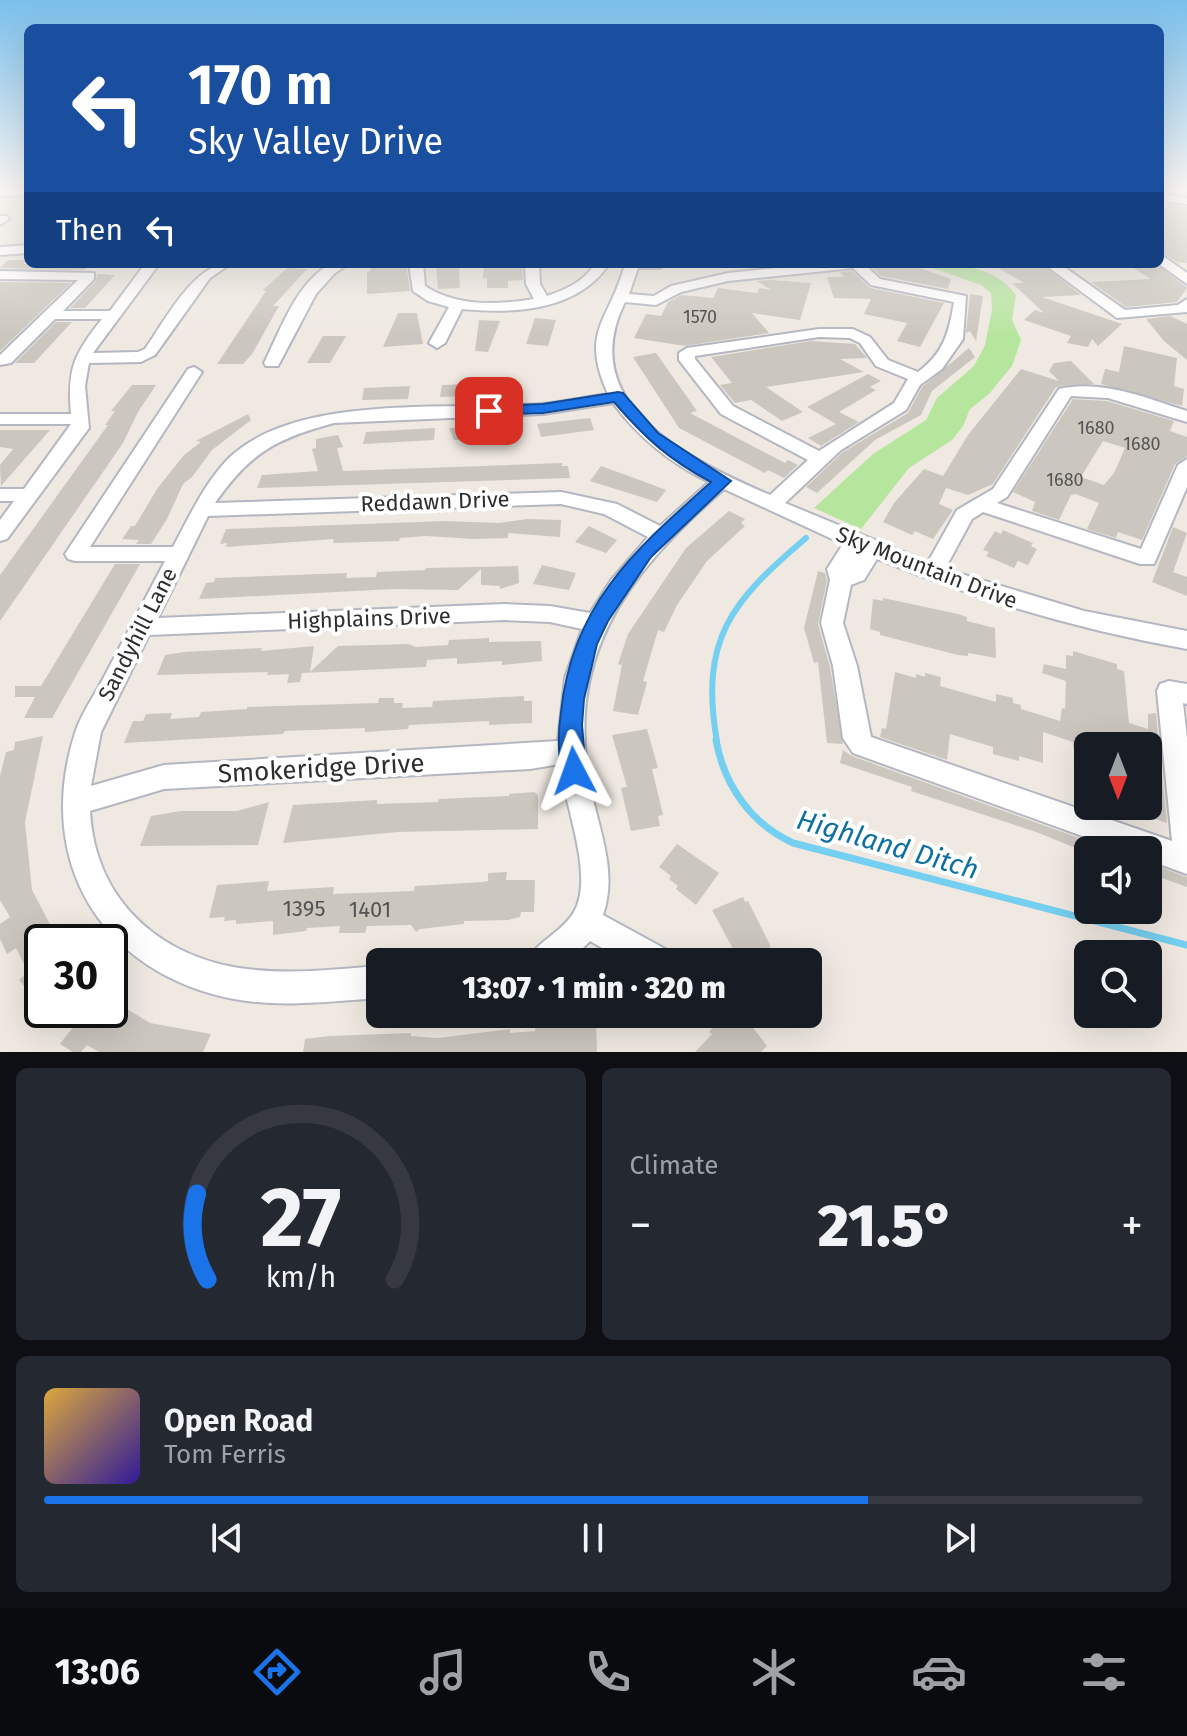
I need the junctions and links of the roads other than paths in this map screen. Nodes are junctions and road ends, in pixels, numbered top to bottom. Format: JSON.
{"nodes":[{"id":1,"x":24,"y":249,"type":"edge"},
{"id":2,"x":0,"y":251,"type":"edge"},
{"id":3,"x":1164,"y":261,"type":"edge"},
{"id":4,"x":150,"y":268,"type":"edge"},
{"id":5,"x":217,"y":268,"type":"edge"},
{"id":6,"x":331,"y":268,"type":"edge"},
{"id":7,"x":416,"y":268,"type":"edge"},
{"id":8,"x":532,"y":268,"type":"edge"},
{"id":9,"x":600,"y":268,"type":"edge"},
{"id":10,"x":632,"y":268,"type":"edge"},
{"id":11,"x":817,"y":268,"type":"edge"},
{"id":12,"x":860,"y":268,"type":"edge"},
{"id":13,"x":1057,"y":268,"type":"edge"},
{"id":14,"x":0,"y":275,"type":"edge"},
{"id":15,"x":1187,"y":280,"type":"edge"},
{"id":16,"x":619,"y":297,"type":"junction"},
{"id":17,"x":459,"y":303,"type":"junction"},
{"id":18,"x":544,"y":303,"type":"junction"},
{"id":19,"x":1187,"y":303,"type":"edge"},
{"id":20,"x":51,"y":315,"type":"junction"},
{"id":21,"x":116,"y":315,"type":"junction"},
{"id":22,"x":437,"y":343,"type":"dead end"},
{"id":23,"x":84,"y":355,"type":"junction"},
{"id":24,"x":0,"y":360,"type":"edge"},
{"id":25,"x":272,"y":363,"type":"dead end"},
{"id":26,"x":194,"y":372,"type":"dead end"},
{"id":27,"x":920,"y":378,"type":"junction"},
{"id":28,"x":618,"y":397,"type":"junction"},
{"id":29,"x":1187,"y":417,"type":"edge"},
{"id":30,"x":0,"y":419,"type":"edge"},
{"id":31,"x":81,"y":419,"type":"junction"},
{"id":32,"x":820,"y":459,"type":"junction"},
{"id":33,"x":1187,"y":465,"type":"edge"},
{"id":34,"x":722,"y":481,"type":"junction"},
{"id":35,"x":0,"y":495,"type":"edge"},
{"id":36,"x":29,"y":495,"type":"junction"},
{"id":37,"x":772,"y":504,"type":"junction"},
{"id":38,"x":982,"y":505,"type":"junction"},
{"id":39,"x":202,"y":510,"type":"junction"},
{"id":40,"x":0,"y":534,"type":"edge"},
{"id":41,"x":660,"y":534,"type":"junction"},
{"id":42,"x":864,"y":546,"type":"junction"},
{"id":43,"x":178,"y":554,"type":"junction"},
{"id":44,"x":932,"y":574,"type":"junction"},
{"id":45,"x":596,"y":623,"type":"junction"},
{"id":46,"x":140,"y":627,"type":"junction"},
{"id":47,"x":1187,"y":640,"type":"edge"},
{"id":48,"x":1187,"y":694,"type":"edge"},
{"id":49,"x":572,"y":751,"type":"junction"},
{"id":50,"x":74,"y":803,"type":"junction"},
{"id":51,"x":1184,"y":805,"type":"edge"},
{"id":52,"x":1187,"y":852,"type":"edge"},
{"id":53,"x":1187,"y":860,"type":"edge"},
{"id":54,"x":586,"y":922,"type":"junction"},
{"id":55,"x":564,"y":948,"type":"edge"},
{"id":56,"x":633,"y":948,"type":"edge"},
{"id":57,"x":366,"y":982,"type":"edge"}],
"edges":[{"from":1,"to":2,"type":"street"},
{"from":3,"to":15,"type":"street"},
{"from":4,"to":21,"type":"street"},
{"from":5,"to":23,"type":"street"},
{"from":6,"to":25,"type":"street"},
{"from":7,"to":17,"type":"street"},
{"from":8,"to":18,"type":"street"},
{"from":9,"to":18,"type":"street"},
{"from":10,"to":16,"type":"street"},
{"from":11,"to":16,"type":"street"},
{"from":12,"to":27,"type":"street"},
{"from":13,"to":19,"type":"street"},
{"from":14,"to":20,"type":"street"},
{"from":16,"to":28,"type":"street"},
{"from":17,"to":18,"type":"street"},
{"from":17,"to":22,"type":"street"},
{"from":20,"to":21,"type":"street"},
{"from":20,"to":24,"type":"street"},
{"from":21,"to":23,"type":"street"},
{"from":23,"to":31,"type":"street"},
{"from":26,"to":43,"type":"street"},
{"from":27,"to":32,"type":"street"},
{"from":27,"to":32,"type":"street"},
{"from":28,"to":34,"type":"street","name":"Sky Mountain Drive"},
{"from":28,"to":39,"type":"street","name":"Sandyhill Lane"},
{"from":29,"to":38,"type":"street"},
{"from":30,"to":31,"type":"street"},
{"from":31,"to":36,"type":"street"},
{"from":32,"to":37,"type":"street"},
{"from":33,"to":38,"type":"street"},
{"from":34,"to":37,"type":"street","name":"Sky Mountain Drive"},
{"from":34,"to":41,"type":"street"},
{"from":35,"to":36,"type":"street"},
{"from":36,"to":40,"type":"street"},
{"from":37,"to":42,"type":"street","name":"Sky Mountain Drive"},
{"from":38,"to":44,"type":"street"},
{"from":39,"to":41,"type":"street","name":"Reddawn Drive"},
{"from":39,"to":43,"type":"street","name":"Sandyhill Lane"},
{"from":41,"to":45,"type":"street"},
{"from":42,"to":44,"type":"street","name":"Sky Mountain Drive"},
{"from":42,"to":53,"type":"street"},
{"from":43,"to":46,"type":"street","name":"Sandyhill Lane"},
{"from":44,"to":47,"type":"street","name":"Sky Mountain Drive"},
{"from":45,"to":46,"type":"street","name":"Highplains Drive"},
{"from":45,"to":49,"type":"street"},
{"from":46,"to":50,"type":"street","name":"Sandyhill Lane"},
{"from":48,"to":51,"type":"street"},
{"from":49,"to":50,"type":"street","name":"Smokeridge Drive"},
{"from":49,"to":54,"type":"street"},
{"from":50,"to":57,"type":"street","name":"Sandyhill Lane"},
{"from":51,"to":52,"type":"street"},
{"from":54,"to":55,"type":"street"},
{"from":54,"to":56,"type":"street"}]}
